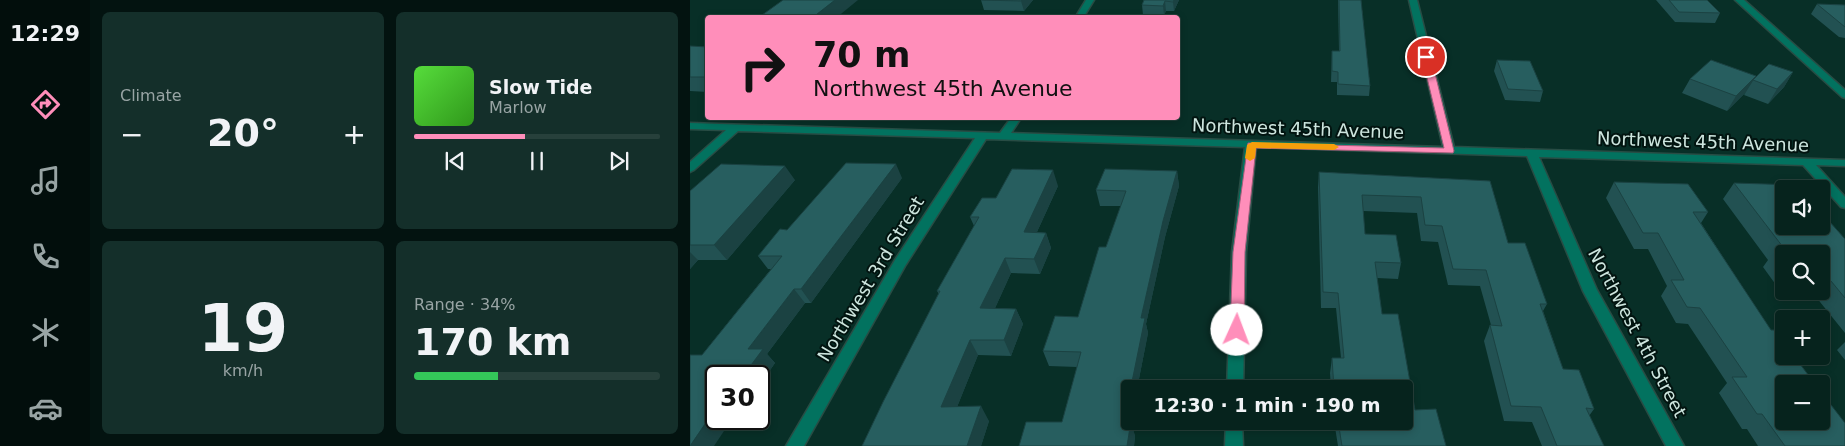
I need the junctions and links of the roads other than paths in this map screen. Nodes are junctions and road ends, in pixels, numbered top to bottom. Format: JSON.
{"nodes":[{"id":1,"x":1090,"y":0,"type":"edge"},
{"id":2,"x":1413,"y":0,"type":"edge"},
{"id":3,"x":1739,"y":0,"type":"edge"},
{"id":4,"x":1081,"y":15,"type":"edge"},
{"id":5,"x":1845,"y":95,"type":"edge"},
{"id":6,"x":1015,"y":120,"type":"edge"},
{"id":7,"x":690,"y":126,"type":"edge"},
{"id":8,"x":735,"y":128,"type":"junction"},
{"id":9,"x":983,"y":135,"type":"junction"},
{"id":10,"x":1004,"y":135,"type":"junction"},
{"id":11,"x":1252,"y":145,"type":"junction"},
{"id":12,"x":1450,"y":151,"type":"junction"},
{"id":13,"x":1532,"y":154,"type":"junction"},
{"id":14,"x":1806,"y":162,"type":"junction"},
{"id":15,"x":1845,"y":163,"type":"edge"},
{"id":16,"x":690,"y":168,"type":"edge"},
{"id":17,"x":1845,"y":204,"type":"edge"},
{"id":18,"x":1235,"y":380,"type":"edge"},
{"id":19,"x":1234,"y":430,"type":"edge"},
{"id":20,"x":795,"y":446,"type":"edge"},
{"id":21,"x":1234,"y":446,"type":"edge"},
{"id":22,"x":1675,"y":446,"type":"edge"}],
"edges":[{"from":1,"to":4,"type":"street"},
{"from":2,"to":12,"type":"street"},
{"from":3,"to":5,"type":"street"},
{"from":6,"to":10,"type":"street"},
{"from":7,"to":8,"type":"street","name":"Northwest 45th Avenue"},
{"from":8,"to":9,"type":"street","name":"Northwest 45th Avenue"},
{"from":8,"to":16,"type":"street"},
{"from":9,"to":10,"type":"street","name":"Northwest 45th Avenue"},
{"from":9,"to":20,"type":"street","name":"Northwest 3rd Street"},
{"from":10,"to":11,"type":"street","name":"Northwest 45th Avenue"},
{"from":11,"to":12,"type":"street","name":"Northwest 45th Avenue"},
{"from":11,"to":18,"type":"street"},
{"from":12,"to":13,"type":"street","name":"Northwest 45th Avenue"},
{"from":13,"to":14,"type":"street","name":"Northwest 45th Avenue"},
{"from":13,"to":22,"type":"street","name":"Northwest 4th Street"},
{"from":14,"to":15,"type":"street","name":"Northwest 45th Avenue"},
{"from":14,"to":17,"type":"street"},
{"from":19,"to":21,"type":"street"}]}
